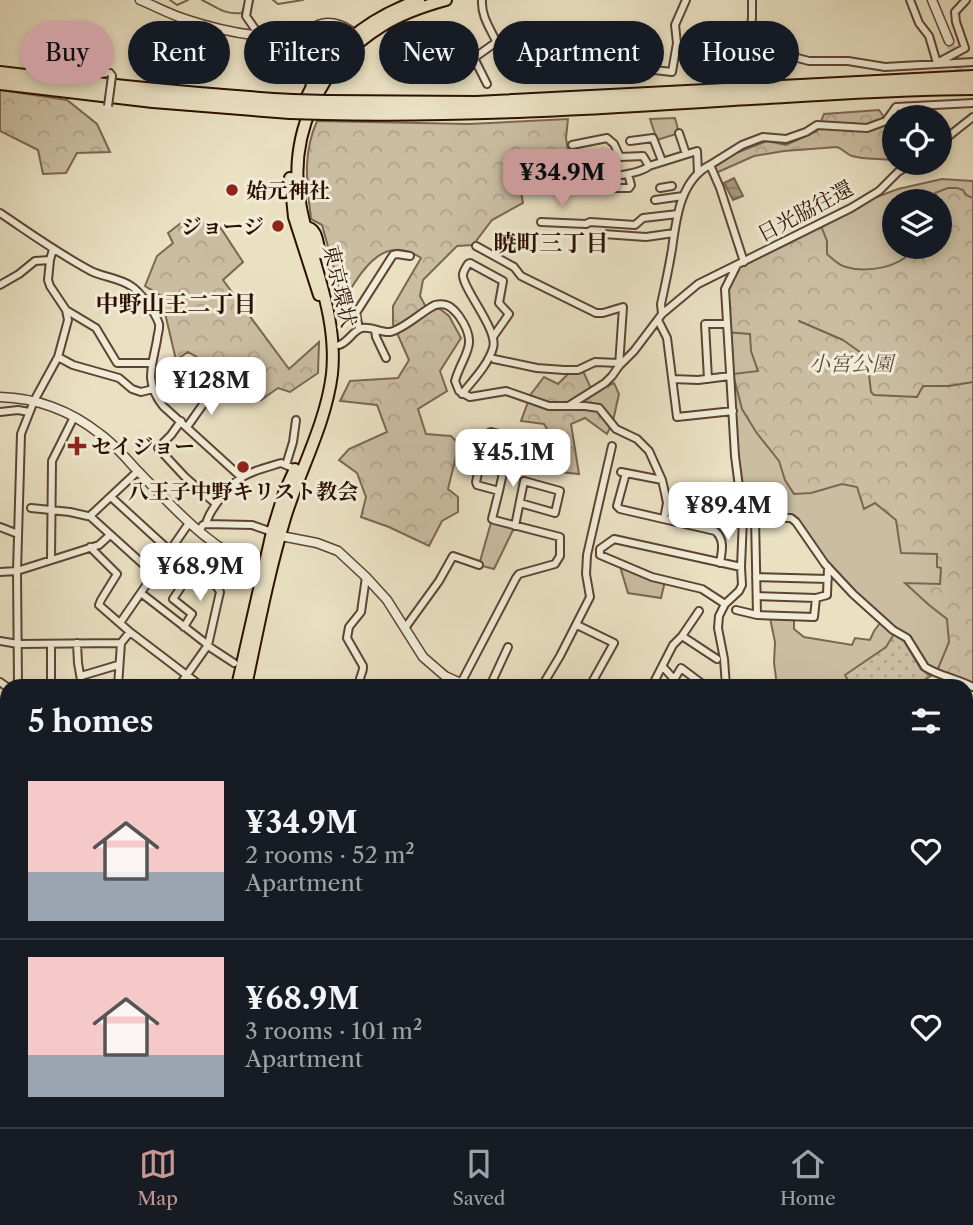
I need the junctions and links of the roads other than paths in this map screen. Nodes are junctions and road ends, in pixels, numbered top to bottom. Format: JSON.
{"nodes":[{"id":1,"x":140,"y":0,"type":"edge"},
{"id":2,"x":249,"y":0,"type":"edge"},
{"id":3,"x":419,"y":0,"type":"edge"},
{"id":4,"x":446,"y":0,"type":"edge"},
{"id":5,"x":482,"y":0,"type":"edge"},
{"id":6,"x":686,"y":0,"type":"edge"},
{"id":7,"x":752,"y":0,"type":"edge"},
{"id":8,"x":910,"y":0,"type":"edge"},
{"id":9,"x":932,"y":0,"type":"edge"},
{"id":10,"x":966,"y":0,"type":"edge"},
{"id":11,"x":156,"y":3,"type":"edge"},
{"id":12,"x":249,"y":21,"type":"edge"},
{"id":13,"x":365,"y":31,"type":"edge"},
{"id":14,"x":244,"y":32,"type":"edge"},
{"id":15,"x":365,"y":34,"type":"edge"},
{"id":16,"x":949,"y":41,"type":"tunnel mouth"},
{"id":17,"x":973,"y":62,"type":"edge"},
{"id":18,"x":937,"y":63,"type":"junction"},
{"id":19,"x":664,"y":71,"type":"edge"},
{"id":20,"x":0,"y":73,"type":"edge"},
{"id":21,"x":973,"y":77,"type":"edge"},
{"id":22,"x":0,"y":83,"type":"edge"},
{"id":23,"x":487,"y":83,"type":"dead end"},
{"id":24,"x":111,"y":84,"type":"edge"},
{"id":25,"x":310,"y":84,"type":"edge"},
{"id":26,"x":313,"y":84,"type":"edge"},
{"id":27,"x":323,"y":84,"type":"edge"},
{"id":28,"x":311,"y":87,"type":"junction"},
{"id":29,"x":973,"y":88,"type":"edge"},
{"id":30,"x":973,"y":103,"type":"edge"},
{"id":31,"x":108,"y":106,"type":"dead end"},
{"id":32,"x":292,"y":106,"type":"junction"},
{"id":33,"x":325,"y":108,"type":"junction"},
{"id":34,"x":973,"y":117,"type":"edge"},
{"id":35,"x":679,"y":133,"type":"dead end"},
{"id":36,"x":952,"y":134,"type":"edge"},
{"id":37,"x":629,"y":141,"type":"dead end"},
{"id":38,"x":572,"y":145,"type":"dead end"},
{"id":39,"x":687,"y":154,"type":"junction"},
{"id":40,"x":662,"y":161,"type":"junction"},
{"id":41,"x":710,"y":165,"type":"junction"},
{"id":42,"x":649,"y":166,"type":"junction"},
{"id":43,"x":698,"y":173,"type":"junction"},
{"id":44,"x":628,"y":174,"type":"junction"},
{"id":45,"x":895,"y":175,"type":"edge"},
{"id":46,"x":596,"y":177,"type":"junction"},
{"id":47,"x":561,"y":180,"type":"dead end"},
{"id":48,"x":666,"y":187,"type":"dead end"},
{"id":49,"x":683,"y":196,"type":"junction"},
{"id":50,"x":667,"y":199,"type":"junction"},
{"id":51,"x":655,"y":201,"type":"dead end"},
{"id":52,"x":0,"y":213,"type":"edge"},
{"id":53,"x":678,"y":215,"type":"junction"},
{"id":54,"x":541,"y":222,"type":"dead end"},
{"id":55,"x":674,"y":233,"type":"junction"},
{"id":56,"x":603,"y":234,"type":"dead end"},
{"id":57,"x":307,"y":235,"type":"junction"},
{"id":58,"x":476,"y":246,"type":"dead end"},
{"id":59,"x":53,"y":249,"type":"junction"},
{"id":60,"x":410,"y":256,"type":"dead end"},
{"id":61,"x":50,"y":260,"type":"junction"},
{"id":62,"x":741,"y":263,"type":"junction"},
{"id":63,"x":0,"y":285,"type":"edge"},
{"id":64,"x":66,"y":310,"type":"junction"},
{"id":65,"x":660,"y":317,"type":"junction"},
{"id":66,"x":726,"y":324,"type":"junction"},
{"id":67,"x":359,"y":329,"type":"junction"},
{"id":68,"x":374,"y":330,"type":"junction"},
{"id":69,"x":493,"y":337,"type":"junction"},
{"id":70,"x":340,"y":345,"type":"junction"},
{"id":71,"x":58,"y":357,"type":"junction"},
{"id":72,"x":386,"y":358,"type":"dead end"},
{"id":73,"x":494,"y":359,"type":"dead end"},
{"id":74,"x":150,"y":363,"type":"junction"},
{"id":75,"x":619,"y":365,"type":"junction"},
{"id":76,"x":332,"y":374,"type":"junction"},
{"id":77,"x":730,"y":376,"type":"junction"},
{"id":78,"x":673,"y":379,"type":"junction"},
{"id":79,"x":708,"y":379,"type":"junction"},
{"id":80,"x":153,"y":389,"type":"junction"},
{"id":81,"x":462,"y":394,"type":"junction"},
{"id":82,"x":232,"y":396,"type":"dead end"},
{"id":83,"x":0,"y":397,"type":"edge"},
{"id":84,"x":34,"y":401,"type":"junction"},
{"id":85,"x":564,"y":407,"type":"junction"},
{"id":86,"x":733,"y":411,"type":"junction"},
{"id":87,"x":0,"y":412,"type":"edge"},
{"id":88,"x":29,"y":412,"type":"junction"},
{"id":89,"x":74,"y":417,"type":"junction"},
{"id":90,"x":296,"y":420,"type":"dead end"},
{"id":91,"x":181,"y":421,"type":"junction"},
{"id":92,"x":187,"y":427,"type":"junction"},
{"id":93,"x":511,"y":437,"type":"junction"},
{"id":94,"x":528,"y":441,"type":"dead end"},
{"id":95,"x":612,"y":446,"type":"dead end"},
{"id":96,"x":290,"y":467,"type":"junction"},
{"id":97,"x":138,"y":471,"type":"junction"},
{"id":98,"x":241,"y":477,"type":"junction"},
{"id":99,"x":662,"y":480,"type":"junction"},
{"id":100,"x":499,"y":491,"type":"junction"},
{"id":101,"x":111,"y":497,"type":"junction"},
{"id":102,"x":520,"y":503,"type":"junction"},
{"id":103,"x":216,"y":504,"type":"junction"},
{"id":104,"x":31,"y":508,"type":"dead end"},
{"id":105,"x":52,"y":510,"type":"junction"},
{"id":106,"x":92,"y":517,"type":"junction"},
{"id":107,"x":755,"y":517,"type":"junction"},
{"id":108,"x":743,"y":518,"type":"junction"},
{"id":109,"x":664,"y":519,"type":"junction"},
{"id":110,"x":189,"y":523,"type":"junction"},
{"id":111,"x":206,"y":524,"type":"junction"},
{"id":112,"x":515,"y":526,"type":"junction"},
{"id":113,"x":0,"y":527,"type":"edge"},
{"id":114,"x":199,"y":531,"type":"junction"},
{"id":115,"x":18,"y":534,"type":"junction"},
{"id":116,"x":277,"y":534,"type":"junction"},
{"id":117,"x":110,"y":536,"type":"junction"},
{"id":118,"x":90,"y":547,"type":"junction"},
{"id":119,"x":170,"y":551,"type":"junction"},
{"id":120,"x":51,"y":560,"type":"junction"},
{"id":121,"x":720,"y":563,"type":"junction"},
{"id":122,"x":479,"y":565,"type":"dead end"},
{"id":123,"x":741,"y":567,"type":"junction"},
{"id":124,"x":828,"y":567,"type":"junction"},
{"id":125,"x":193,"y":569,"type":"junction"},
{"id":126,"x":17,"y":571,"type":"junction"},
{"id":127,"x":0,"y":572,"type":"edge"},
{"id":128,"x":267,"y":572,"type":"junction"},
{"id":129,"x":154,"y":574,"type":"junction"},
{"id":130,"x":366,"y":577,"type":"junction"},
{"id":131,"x":756,"y":577,"type":"junction"},
{"id":132,"x":828,"y":579,"type":"junction"},
{"id":133,"x":141,"y":593,"type":"junction"},
{"id":134,"x":757,"y":596,"type":"junction"},
{"id":135,"x":816,"y":598,"type":"junction"},
{"id":136,"x":724,"y":604,"type":"junction"},
{"id":137,"x":736,"y":610,"type":"dead end"},
{"id":138,"x":699,"y":611,"type":"dead end"},
{"id":139,"x":757,"y":615,"type":"junction"},
{"id":140,"x":120,"y":623,"type":"junction"},
{"id":141,"x":577,"y":625,"type":"junction"},
{"id":142,"x":184,"y":626,"type":"junction"},
{"id":143,"x":405,"y":628,"type":"junction"},
{"id":144,"x":130,"y":632,"type":"junction"},
{"id":145,"x":682,"y":636,"type":"junction"},
{"id":146,"x":0,"y":641,"type":"edge"},
{"id":147,"x":51,"y":643,"type":"junction"},
{"id":148,"x":77,"y":643,"type":"junction"},
{"id":149,"x":121,"y":643,"type":"junction"},
{"id":150,"x":18,"y":644,"type":"junction"},
{"id":151,"x":208,"y":645,"type":"junction"},
{"id":152,"x":508,"y":647,"type":"dead end"},
{"id":153,"x":717,"y":659,"type":"dead end"},
{"id":154,"x":234,"y":663,"type":"dead end"},
{"id":155,"x":118,"y":665,"type":"junction"},
{"id":156,"x":663,"y":667,"type":"junction"},
{"id":157,"x":187,"y":675,"type":"junction"},
{"id":158,"x":81,"y":676,"type":"junction"},
{"id":159,"x":18,"y":679,"type":"edge"},
{"id":160,"x":51,"y":679,"type":"edge"},
{"id":161,"x":81,"y":679,"type":"edge"},
{"id":162,"x":118,"y":679,"type":"edge"},
{"id":163,"x":184,"y":679,"type":"edge"},
{"id":164,"x":192,"y":679,"type":"edge"},
{"id":165,"x":239,"y":679,"type":"edge"},
{"id":166,"x":247,"y":679,"type":"edge"},
{"id":167,"x":359,"y":679,"type":"edge"},
{"id":168,"x":452,"y":679,"type":"edge"},
{"id":169,"x":466,"y":679,"type":"edge"},
{"id":170,"x":493,"y":679,"type":"edge"},
{"id":171,"x":546,"y":679,"type":"edge"},
{"id":172,"x":594,"y":679,"type":"edge"},
{"id":173,"x":656,"y":679,"type":"edge"},
{"id":174,"x":696,"y":679,"type":"edge"},
{"id":175,"x":725,"y":679,"type":"edge"},
{"id":176,"x":950,"y":679,"type":"edge"}],
"edges":[{"from":1,"to":11,"type":"street"},
{"from":2,"to":12,"type":"street"},
{"from":3,"to":13,"type":"highway","name":"東京環状"},
{"from":4,"to":15,"type":"highway","name":"東京環状"},
{"from":5,"to":23,"type":"street"},
{"from":6,"to":19,"type":"street"},
{"from":7,"to":18,"type":"street"},
{"from":8,"to":18,"type":"street"},
{"from":9,"to":16,"type":"street"},
{"from":10,"to":18,"type":"street"},
{"from":11,"to":14,"type":"street"},
{"from":17,"to":18,"type":"street"},
{"from":20,"to":32,"type":"highway"},
{"from":21,"to":33,"type":"highway"},
{"from":22,"to":32,"type":"highway"},
{"from":24,"to":31,"type":"street","bridge":true},
{"from":25,"to":28,"type":"street"},
{"from":26,"to":28,"type":"highway","name":"東京環状"},
{"from":27,"to":57,"type":"highway","name":"東京環状"},
{"from":28,"to":57,"type":"highway","name":"東京環状"},
{"from":29,"to":33,"type":"highway"},
{"from":30,"to":41,"type":"street"},
{"from":32,"to":33,"type":"highway","bridge":true},
{"from":34,"to":36,"type":"street"},
{"from":35,"to":39,"type":"street"},
{"from":37,"to":40,"type":"street"},
{"from":38,"to":42,"type":"street"},
{"from":39,"to":40,"type":"street"},
{"from":39,"to":43,"type":"street"},
{"from":40,"to":42,"type":"street"},
{"from":41,"to":43,"type":"street"},
{"from":41,"to":62,"type":"street"},
{"from":42,"to":44,"type":"street"},
{"from":43,"to":49,"type":"street"},
{"from":44,"to":46,"type":"street"},
{"from":44,"to":46,"type":"street"},
{"from":45,"to":62,"type":"street","name":"日光脇往還"},
{"from":46,"to":47,"type":"street"},
{"from":48,"to":50,"type":"street"},
{"from":49,"to":50,"type":"street"},
{"from":49,"to":53,"type":"street"},
{"from":50,"to":51,"type":"street"},
{"from":52,"to":59,"type":"street"},
{"from":53,"to":54,"type":"street"},
{"from":53,"to":55,"type":"street"},
{"from":55,"to":56,"type":"street"},
{"from":55,"to":65,"type":"street"},
{"from":57,"to":70,"type":"highway"},
{"from":57,"to":76,"type":"highway","name":"東京環状"},
{"from":57,"to":96,"type":"highway","name":"東京環状"},
{"from":58,"to":75,"type":"street"},
{"from":59,"to":61,"type":"street"},
{"from":59,"to":74,"type":"street"},
{"from":60,"to":67,"type":"street"},
{"from":61,"to":63,"type":"street"},
{"from":61,"to":64,"type":"street"},
{"from":62,"to":65,"type":"street","name":"日光脇往還"},
{"from":62,"to":66,"type":"street"},
{"from":64,"to":71,"type":"street"},
{"from":64,"to":74,"type":"street"},
{"from":65,"to":75,"type":"street","name":"日光脇往還"},
{"from":65,"to":78,"type":"street"},
{"from":66,"to":77,"type":"street"},
{"from":66,"to":79,"type":"street"},
{"from":67,"to":68,"type":"street"},
{"from":67,"to":70,"type":"street"},
{"from":68,"to":72,"type":"street"},
{"from":68,"to":81,"type":"street"},
{"from":69,"to":69,"type":"street"},
{"from":69,"to":81,"type":"street"},
{"from":70,"to":76,"type":"highway"},
{"from":71,"to":80,"type":"street"},
{"from":71,"to":84,"type":"street"},
{"from":73,"to":75,"type":"street"},
{"from":74,"to":80,"type":"street"},
{"from":75,"to":85,"type":"street","name":"日光脇往還"},
{"from":76,"to":116,"type":"highway","name":"東京環状"},
{"from":77,"to":79,"type":"street"},
{"from":77,"to":86,"type":"street"},
{"from":78,"to":79,"type":"street"},
{"from":78,"to":86,"type":"street"},
{"from":80,"to":91,"type":"street"},
{"from":81,"to":85,"type":"street"},
{"from":82,"to":92,"type":"street"},
{"from":83,"to":84,"type":"street"},
{"from":84,"to":88,"type":"street"},
{"from":84,"to":89,"type":"street"},
{"from":85,"to":99,"type":"street"},
{"from":86,"to":108,"type":"street"},
{"from":87,"to":88,"type":"street"},
{"from":88,"to":115,"type":"street"},
{"from":89,"to":97,"type":"street"},
{"from":89,"to":105,"type":"street"},
{"from":90,"to":96,"type":"street"},
{"from":91,"to":92,"type":"street"},
{"from":91,"to":103,"type":"street"},
{"from":92,"to":98,"type":"street"},
{"from":93,"to":94,"type":"street"},
{"from":93,"to":100,"type":"street"},
{"from":93,"to":100,"type":"street"},
{"from":95,"to":141,"type":"street"},
{"from":96,"to":98,"type":"street"},
{"from":96,"to":116,"type":"highway","name":"東京環状"},
{"from":97,"to":101,"type":"street"},
{"from":97,"to":110,"type":"street"},
{"from":98,"to":103,"type":"street"},
{"from":99,"to":109,"type":"street"},
{"from":99,"to":109,"type":"street"},
{"from":100,"to":112,"type":"street"},
{"from":101,"to":106,"type":"street"},
{"from":101,"to":119,"type":"street"},
{"from":102,"to":102,"type":"street"},
{"from":102,"to":112,"type":"street"},
{"from":103,"to":111,"type":"street"},
{"from":104,"to":105,"type":"street"},
{"from":105,"to":106,"type":"street"},
{"from":105,"to":120,"type":"street"},
{"from":106,"to":117,"type":"street"},
{"from":107,"to":108,"type":"street"},
{"from":107,"to":124,"type":"street"},
{"from":107,"to":131,"type":"street"},
{"from":108,"to":123,"type":"street"},
{"from":109,"to":121,"type":"street"},
{"from":110,"to":114,"type":"street"},
{"from":110,"to":119,"type":"street"},
{"from":111,"to":114,"type":"street"},
{"from":111,"to":116,"type":"street"},
{"from":112,"to":169,"type":"street"},
{"from":113,"to":115,"type":"street"},
{"from":114,"to":128,"type":"street"},
{"from":115,"to":126,"type":"street"},
{"from":116,"to":128,"type":"highway","name":"東京環状"},
{"from":116,"to":130,"type":"street"},
{"from":117,"to":118,"type":"street"},
{"from":117,"to":129,"type":"street"},
{"from":118,"to":120,"type":"street"},
{"from":118,"to":140,"type":"street"},
{"from":119,"to":125,"type":"street"},
{"from":119,"to":129,"type":"street"},
{"from":120,"to":126,"type":"street"},
{"from":121,"to":123,"type":"street"},
{"from":121,"to":136,"type":"street"},
{"from":122,"to":143,"type":"street"},
{"from":123,"to":136,"type":"street"},
{"from":124,"to":132,"type":"street"},
{"from":124,"to":176,"type":"street"},
{"from":125,"to":142,"type":"street"},
{"from":125,"to":151,"type":"street"},
{"from":126,"to":127,"type":"street"},
{"from":126,"to":150,"type":"street"},
{"from":128,"to":165,"type":"highway","name":"東京環状"},
{"from":128,"to":166,"type":"highway","name":"東京環状"},
{"from":129,"to":133,"type":"street"},
{"from":130,"to":143,"type":"street"},
{"from":130,"to":167,"type":"street"},
{"from":131,"to":132,"type":"street"},
{"from":131,"to":134,"type":"street"},
{"from":132,"to":135,"type":"street"},
{"from":133,"to":140,"type":"street"},
{"from":133,"to":142,"type":"street"},
{"from":134,"to":135,"type":"street"},
{"from":134,"to":139,"type":"street"},
{"from":135,"to":139,"type":"street"},
{"from":136,"to":175,"type":"street"},
{"from":137,"to":139,"type":"street"},
{"from":138,"to":145,"type":"street"},
{"from":140,"to":144,"type":"street"},
{"from":141,"to":171,"type":"street"},
{"from":141,"to":172,"type":"street"},
{"from":142,"to":151,"type":"street"},
{"from":143,"to":168,"type":"street"},
{"from":144,"to":149,"type":"street"},
{"from":144,"to":157,"type":"street"},
{"from":145,"to":153,"type":"street"},
{"from":145,"to":156,"type":"street"},
{"from":146,"to":150,"type":"street"},
{"from":147,"to":148,"type":"street"},
{"from":147,"to":150,"type":"street"},
{"from":147,"to":160,"type":"street"},
{"from":148,"to":149,"type":"street"},
{"from":148,"to":158,"type":"street"},
{"from":149,"to":155,"type":"street"},
{"from":150,"to":159,"type":"street"},
{"from":151,"to":154,"type":"street"},
{"from":151,"to":157,"type":"street"},
{"from":152,"to":170,"type":"street"},
{"from":155,"to":158,"type":"street"},
{"from":155,"to":162,"type":"street"},
{"from":156,"to":173,"type":"street"},
{"from":156,"to":174,"type":"street"},
{"from":157,"to":163,"type":"street"},
{"from":157,"to":164,"type":"street"},
{"from":158,"to":161,"type":"street"}]}
